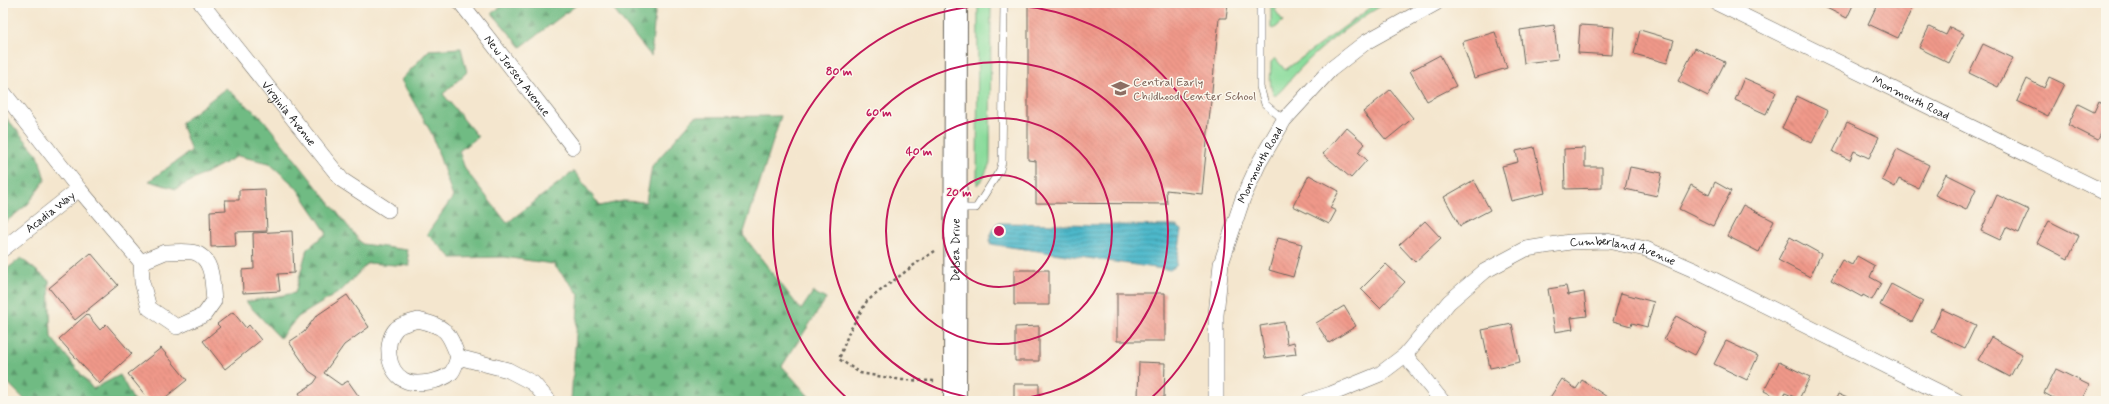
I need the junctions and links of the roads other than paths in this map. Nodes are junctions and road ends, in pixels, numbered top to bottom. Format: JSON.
{"nodes":[{"id":1,"x":201,"y":3,"type":"edge"},
{"id":2,"x":461,"y":3,"type":"edge"},
{"id":3,"x":956,"y":3,"type":"edge"},
{"id":4,"x":1004,"y":3,"type":"edge"},
{"id":5,"x":1260,"y":3,"type":"edge"},
{"id":6,"x":1436,"y":3,"type":"edge"},
{"id":7,"x":1717,"y":3,"type":"edge"},
{"id":8,"x":3,"y":92,"type":"edge"},
{"id":9,"x":1284,"y":120,"type":"junction"},
{"id":10,"x":573,"y":148,"type":"dead end"},
{"id":11,"x":79,"y":189,"type":"junction"},
{"id":12,"x":2106,"y":193,"type":"edge"},
{"id":13,"x":954,"y":208,"type":"junction"},
{"id":14,"x":388,"y":210,"type":"dead end"},
{"id":15,"x":3,"y":250,"type":"edge"},
{"id":16,"x":141,"y":262,"type":"junction"},
{"id":17,"x":1404,"y":355,"type":"junction"},
{"id":18,"x":458,"y":357,"type":"junction"},
{"id":19,"x":955,"y":391,"type":"edge"},
{"id":20,"x":549,"y":401,"type":"edge"},
{"id":21,"x":1218,"y":401,"type":"edge"},
{"id":22,"x":1309,"y":401,"type":"edge"},
{"id":23,"x":1442,"y":401,"type":"edge"},
{"id":24,"x":1957,"y":401,"type":"edge"}],
"edges":[{"from":1,"to":14,"type":"street","name":"Virginia Avenue"},
{"from":2,"to":10,"type":"street","name":"New Jersey Avenue"},
{"from":3,"to":13,"type":"main road","name":"Delsea Drive"},
{"from":4,"to":13,"type":"lane"},
{"from":5,"to":9,"type":"lane"},
{"from":6,"to":9,"type":"street","name":"Monmouth Road"},
{"from":7,"to":12,"type":"street","name":"Monmouth Road"},
{"from":8,"to":11,"type":"street"},
{"from":9,"to":21,"type":"street","name":"Monmouth Road"},
{"from":11,"to":15,"type":"street","name":"Acadia Way"},
{"from":11,"to":16,"type":"street"},
{"from":13,"to":19,"type":"main road","name":"Delsea Drive"},
{"from":16,"to":16,"type":"street"},
{"from":17,"to":22,"type":"street","name":"Cumberland Avenue"},
{"from":17,"to":23,"type":"street"},
{"from":17,"to":24,"type":"street","name":"Cumberland Avenue"},
{"from":18,"to":18,"type":"street"},
{"from":18,"to":20,"type":"street"}]}
